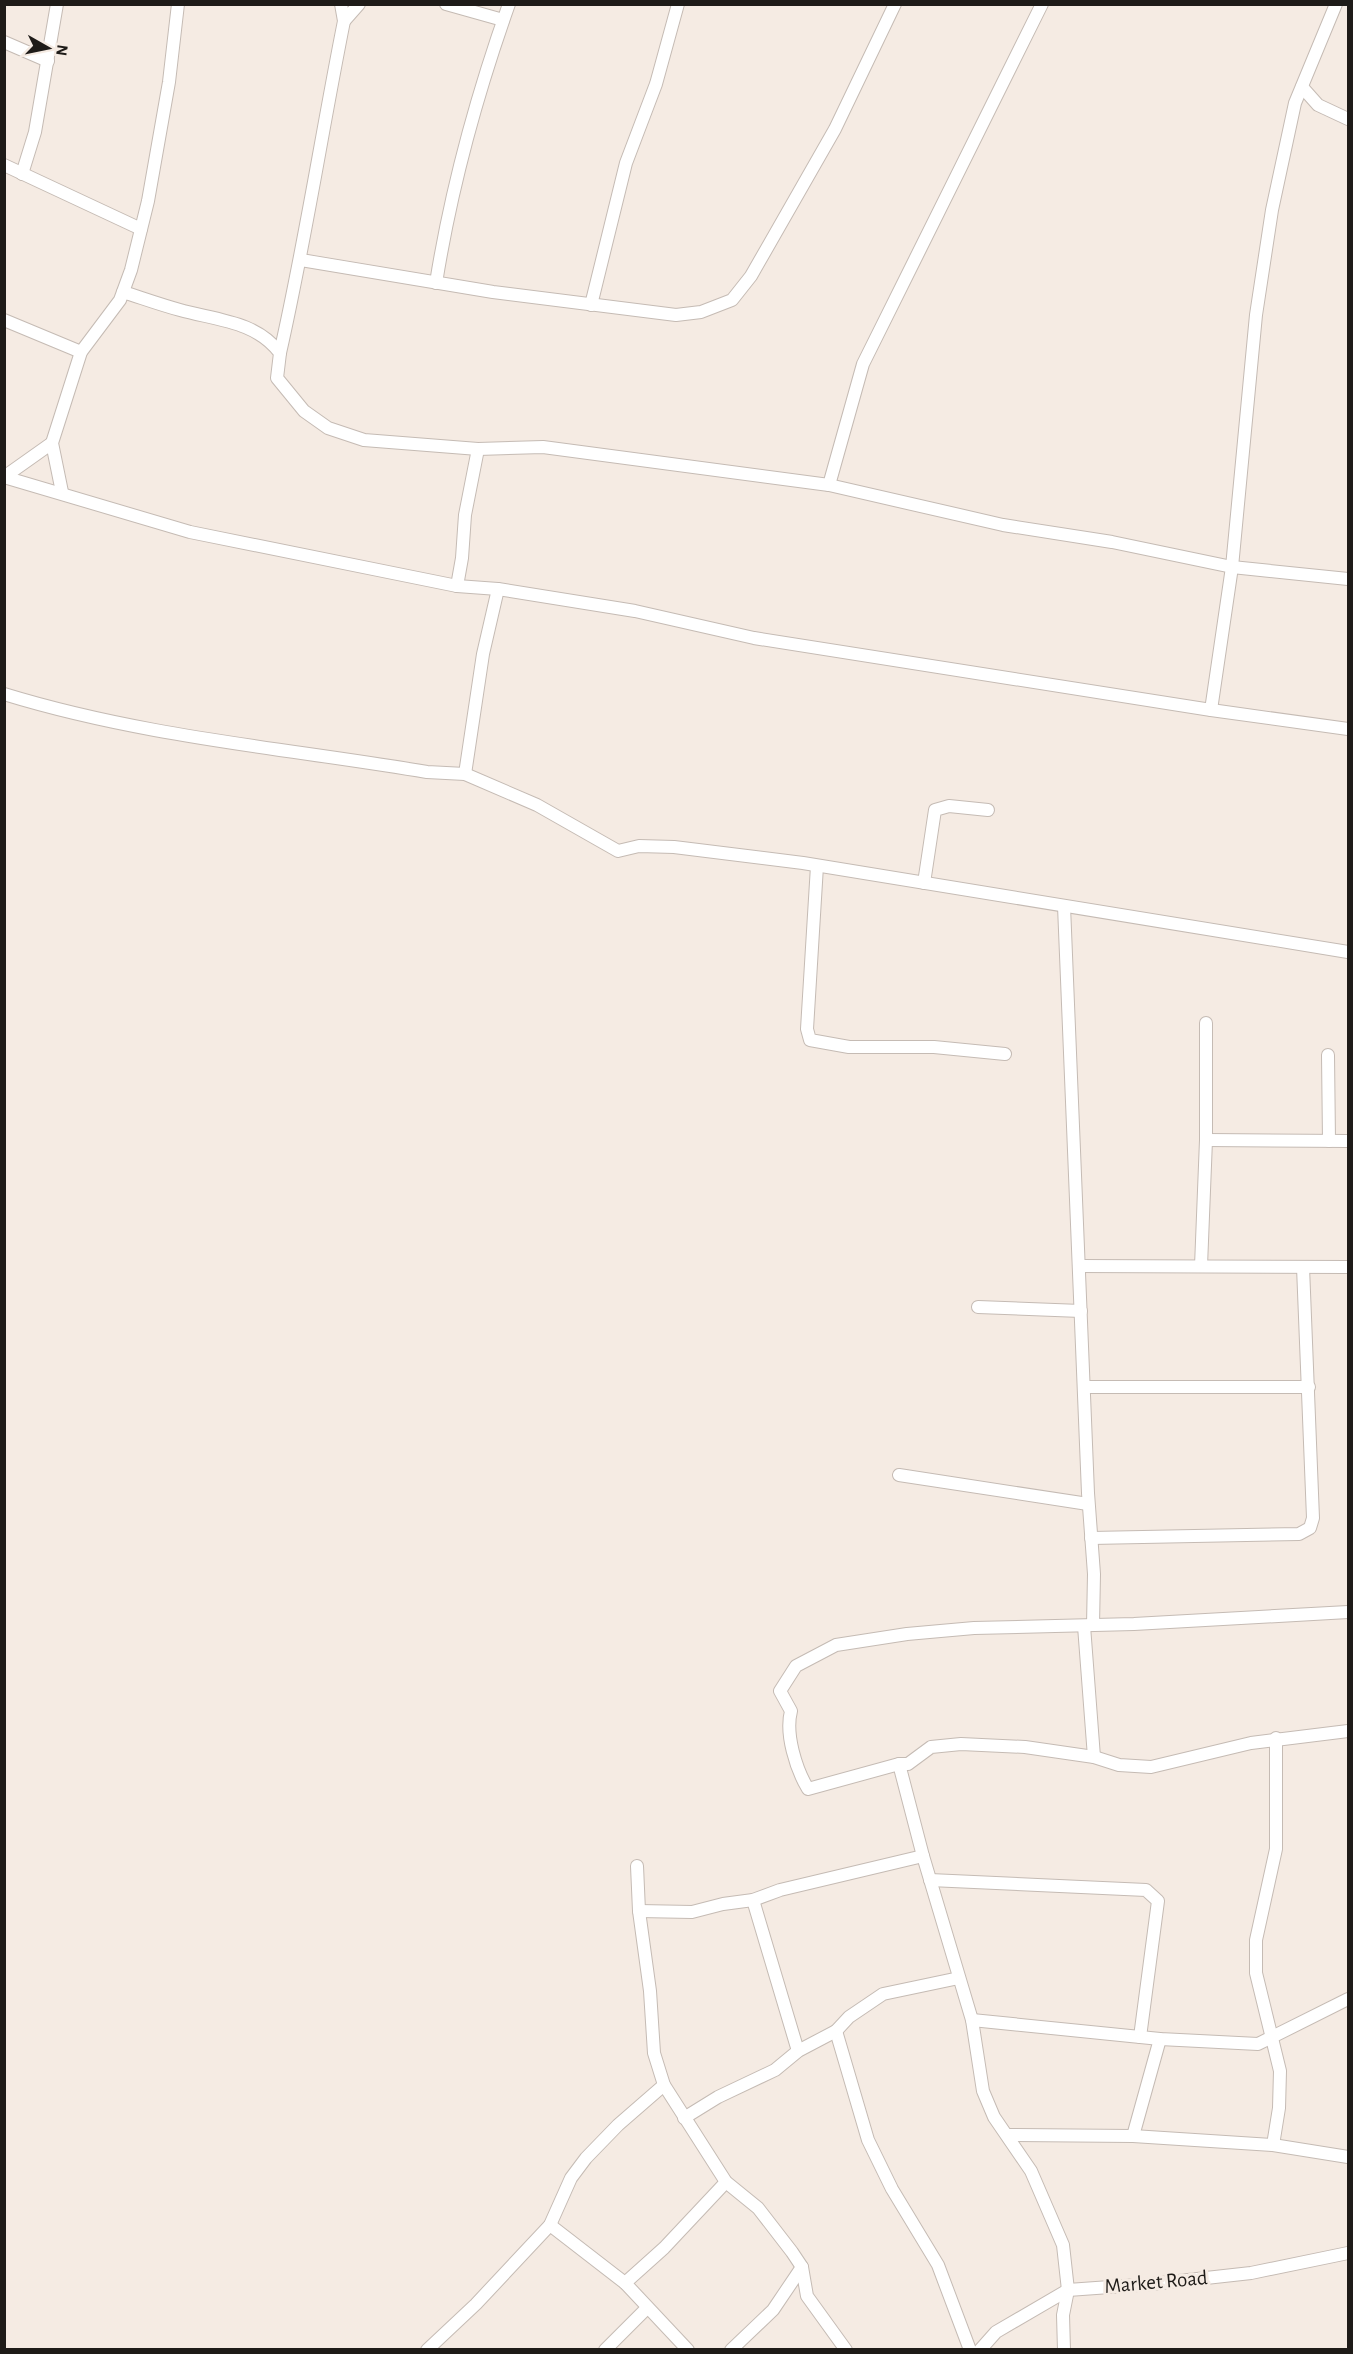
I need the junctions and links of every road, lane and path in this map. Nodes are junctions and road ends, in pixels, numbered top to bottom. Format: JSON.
{"nodes":[{"id":1,"x":57,"y":4,"type":"edge"},
{"id":2,"x":178,"y":4,"type":"edge"},
{"id":3,"x":341,"y":4,"type":"edge"},
{"id":4,"x":359,"y":4,"type":"edge"},
{"id":5,"x":446,"y":4,"type":"edge"},
{"id":6,"x":509,"y":4,"type":"edge"},
{"id":7,"x":678,"y":4,"type":"edge"},
{"id":8,"x":895,"y":4,"type":"edge"},
{"id":9,"x":1042,"y":4,"type":"edge"},
{"id":10,"x":1336,"y":4,"type":"edge"},
{"id":11,"x":503,"y":20,"type":"junction"},
{"id":12,"x":344,"y":21,"type":"junction"},
{"id":13,"x":4,"y":42,"type":"edge"},
{"id":14,"x":48,"y":61,"type":"junction"},
{"id":15,"x":1302,"y":87,"type":"junction"},
{"id":16,"x":1348,"y":119,"type":"edge"},
{"id":17,"x":4,"y":165,"type":"edge"},
{"id":18,"x":22,"y":174,"type":"junction"},
{"id":19,"x":141,"y":229,"type":"junction"},
{"id":20,"x":301,"y":260,"type":"junction"},
{"id":21,"x":436,"y":283,"type":"junction"},
{"id":22,"x":123,"y":292,"type":"junction"},
{"id":23,"x":591,"y":305,"type":"junction"},
{"id":24,"x":4,"y":320,"type":"edge"},
{"id":25,"x":81,"y":352,"type":"junction"},
{"id":26,"x":280,"y":353,"type":"junction"},
{"id":27,"x":52,"y":443,"type":"junction"},
{"id":28,"x":478,"y":449,"type":"junction"},
{"id":29,"x":4,"y":477,"type":"edge"},
{"id":30,"x":829,"y":485,"type":"junction"},
{"id":31,"x":62,"y":492,"type":"junction"},
{"id":32,"x":1232,"y":567,"type":"junction"},
{"id":33,"x":1348,"y":579,"type":"edge"},
{"id":34,"x":457,"y":586,"type":"junction"},
{"id":35,"x":498,"y":589,"type":"junction"},
{"id":36,"x":4,"y":694,"type":"edge"},
{"id":37,"x":1211,"y":710,"type":"junction"},
{"id":38,"x":1348,"y":729,"type":"edge"},
{"id":39,"x":465,"y":774,"type":"junction"},
{"id":40,"x":988,"y":810,"type":"dead end"},
{"id":41,"x":817,"y":866,"type":"junction"},
{"id":42,"x":924,"y":883,"type":"junction"},
{"id":43,"x":1065,"y":906,"type":"junction"},
{"id":44,"x":1348,"y":952,"type":"edge"},
{"id":45,"x":1206,"y":1023,"type":"dead end"},
{"id":46,"x":1005,"y":1054,"type":"dead end"},
{"id":47,"x":1328,"y":1055,"type":"dead end"},
{"id":48,"x":1206,"y":1140,"type":"junction"},
{"id":49,"x":1329,"y":1141,"type":"junction"},
{"id":50,"x":1348,"y":1142,"type":"edge"},
{"id":51,"x":1079,"y":1266,"type":"junction"},
{"id":52,"x":1201,"y":1266,"type":"junction"},
{"id":53,"x":1303,"y":1267,"type":"junction"},
{"id":54,"x":1348,"y":1267,"type":"edge"},
{"id":55,"x":978,"y":1307,"type":"dead end"},
{"id":56,"x":1081,"y":1311,"type":"junction"},
{"id":57,"x":1084,"y":1387,"type":"junction"},
{"id":58,"x":1308,"y":1387,"type":"junction"},
{"id":59,"x":899,"y":1475,"type":"dead end"},
{"id":60,"x":1088,"y":1504,"type":"junction"},
{"id":61,"x":1091,"y":1538,"type":"junction"},
{"id":62,"x":1348,"y":1612,"type":"edge"},
{"id":63,"x":1088,"y":1625,"type":"junction"},
{"id":64,"x":1348,"y":1731,"type":"edge"},
{"id":65,"x":1276,"y":1738,"type":"junction"},
{"id":66,"x":1094,"y":1757,"type":"junction"},
{"id":67,"x":900,"y":1764,"type":"junction"},
{"id":68,"x":923,"y":1856,"type":"junction"},
{"id":69,"x":638,"y":1866,"type":"dead end"},
{"id":70,"x":930,"y":1880,"type":"junction"},
{"id":71,"x":753,"y":1900,"type":"junction"},
{"id":72,"x":639,"y":1911,"type":"junction"},
{"id":73,"x":958,"y":1978,"type":"junction"},
{"id":74,"x":1348,"y":1999,"type":"edge"},
{"id":75,"x":972,"y":2020,"type":"junction"},
{"id":76,"x":836,"y":2031,"type":"junction"},
{"id":77,"x":1140,"y":2037,"type":"junction"},
{"id":78,"x":1160,"y":2039,"type":"junction"},
{"id":79,"x":1273,"y":2039,"type":"junction"},
{"id":80,"x":798,"y":2051,"type":"junction"},
{"id":81,"x":664,"y":2085,"type":"junction"},
{"id":82,"x":684,"y":2118,"type":"junction"},
{"id":83,"x":1006,"y":2135,"type":"junction"},
{"id":84,"x":1133,"y":2136,"type":"junction"},
{"id":85,"x":1273,"y":2145,"type":"junction"},
{"id":86,"x":1348,"y":2157,"type":"edge"},
{"id":87,"x":726,"y":2182,"type":"junction"},
{"id":88,"x":550,"y":2224,"type":"junction"},
{"id":89,"x":1348,"y":2253,"type":"edge"},
{"id":90,"x":802,"y":2267,"type":"junction"},
{"id":91,"x":625,"y":2283,"type":"junction"},
{"id":92,"x":1068,"y":2290,"type":"junction"},
{"id":93,"x":647,"y":2308,"type":"junction"},
{"id":94,"x":427,"y":2349,"type":"edge"},
{"id":95,"x":605,"y":2349,"type":"edge"},
{"id":96,"x":687,"y":2349,"type":"edge"},
{"id":97,"x":731,"y":2349,"type":"edge"},
{"id":98,"x":846,"y":2349,"type":"edge"},
{"id":99,"x":970,"y":2349,"type":"edge"},
{"id":100,"x":980,"y":2349,"type":"edge"},
{"id":101,"x":1064,"y":2349,"type":"edge"}],
"edges":[{"from":1,"to":14,"type":"street"},
{"from":2,"to":19,"type":"street"},
{"from":3,"to":12,"type":"street"},
{"from":4,"to":12,"type":"street"},
{"from":5,"to":11,"type":"street"},
{"from":6,"to":11,"type":"street"},
{"from":7,"to":23,"type":"street"},
{"from":8,"to":23,"type":"street"},
{"from":9,"to":30,"type":"street"},
{"from":10,"to":15,"type":"street"},
{"from":11,"to":21,"type":"street"},
{"from":12,"to":20,"type":"street"},
{"from":13,"to":14,"type":"street"},
{"from":14,"to":18,"type":"street"},
{"from":15,"to":16,"type":"street"},
{"from":15,"to":32,"type":"street"},
{"from":17,"to":18,"type":"street"},
{"from":18,"to":19,"type":"street"},
{"from":19,"to":22,"type":"street"},
{"from":20,"to":21,"type":"street"},
{"from":20,"to":26,"type":"street"},
{"from":21,"to":23,"type":"street"},
{"from":22,"to":25,"type":"street"},
{"from":22,"to":26,"type":"street"},
{"from":24,"to":25,"type":"street"},
{"from":25,"to":27,"type":"street"},
{"from":26,"to":28,"type":"street"},
{"from":27,"to":29,"type":"street"},
{"from":27,"to":31,"type":"street"},
{"from":28,"to":30,"type":"street"},
{"from":28,"to":34,"type":"street"},
{"from":29,"to":31,"type":"street"},
{"from":30,"to":32,"type":"street"},
{"from":31,"to":34,"type":"street"},
{"from":32,"to":33,"type":"street"},
{"from":32,"to":37,"type":"street"},
{"from":34,"to":35,"type":"street"},
{"from":35,"to":37,"type":"street"},
{"from":35,"to":39,"type":"street"},
{"from":36,"to":39,"type":"street"},
{"from":37,"to":38,"type":"street"},
{"from":39,"to":41,"type":"street"},
{"from":40,"to":42,"type":"street"},
{"from":41,"to":42,"type":"street"},
{"from":41,"to":46,"type":"street"},
{"from":42,"to":43,"type":"street"},
{"from":43,"to":44,"type":"street"},
{"from":43,"to":51,"type":"street"},
{"from":45,"to":48,"type":"street"},
{"from":47,"to":49,"type":"street"},
{"from":48,"to":49,"type":"street"},
{"from":48,"to":52,"type":"street"},
{"from":49,"to":50,"type":"street"},
{"from":51,"to":52,"type":"street"},
{"from":51,"to":56,"type":"street"},
{"from":52,"to":53,"type":"street"},
{"from":53,"to":54,"type":"street"},
{"from":53,"to":58,"type":"street"},
{"from":55,"to":56,"type":"street"},
{"from":56,"to":57,"type":"street"},
{"from":57,"to":58,"type":"street"},
{"from":57,"to":60,"type":"street"},
{"from":58,"to":61,"type":"street"},
{"from":59,"to":60,"type":"street"},
{"from":60,"to":61,"type":"street"},
{"from":61,"to":63,"type":"street"},
{"from":62,"to":63,"type":"street"},
{"from":63,"to":66,"type":"street"},
{"from":63,"to":67,"type":"street"},
{"from":64,"to":65,"type":"street"},
{"from":65,"to":66,"type":"street"},
{"from":65,"to":79,"type":"street"},
{"from":66,"to":67,"type":"street"},
{"from":67,"to":68,"type":"street"},
{"from":68,"to":70,"type":"street"},
{"from":68,"to":71,"type":"street"},
{"from":69,"to":72,"type":"street"},
{"from":70,"to":73,"type":"street"},
{"from":70,"to":77,"type":"street"},
{"from":71,"to":72,"type":"street"},
{"from":71,"to":80,"type":"street"},
{"from":72,"to":81,"type":"street"},
{"from":73,"to":75,"type":"street"},
{"from":73,"to":76,"type":"street"},
{"from":74,"to":79,"type":"street"},
{"from":75,"to":77,"type":"street"},
{"from":75,"to":83,"type":"street"},
{"from":76,"to":80,"type":"street"},
{"from":76,"to":99,"type":"street"},
{"from":77,"to":78,"type":"street"},
{"from":78,"to":79,"type":"street"},
{"from":78,"to":84,"type":"street"},
{"from":79,"to":85,"type":"street"},
{"from":80,"to":82,"type":"street"},
{"from":81,"to":82,"type":"street"},
{"from":81,"to":88,"type":"street"},
{"from":82,"to":87,"type":"street"},
{"from":83,"to":84,"type":"street"},
{"from":83,"to":92,"type":"street"},
{"from":84,"to":85,"type":"street"},
{"from":85,"to":86,"type":"street"},
{"from":87,"to":90,"type":"street"},
{"from":87,"to":91,"type":"street"},
{"from":88,"to":91,"type":"street"},
{"from":88,"to":94,"type":"street"},
{"from":89,"to":92,"type":"street","name":"Market Road"},
{"from":90,"to":97,"type":"street"},
{"from":90,"to":98,"type":"street"},
{"from":91,"to":93,"type":"street"},
{"from":92,"to":100,"type":"street","name":"Market Road"},
{"from":92,"to":101,"type":"street"},
{"from":93,"to":95,"type":"street"},
{"from":93,"to":96,"type":"street"}]}
